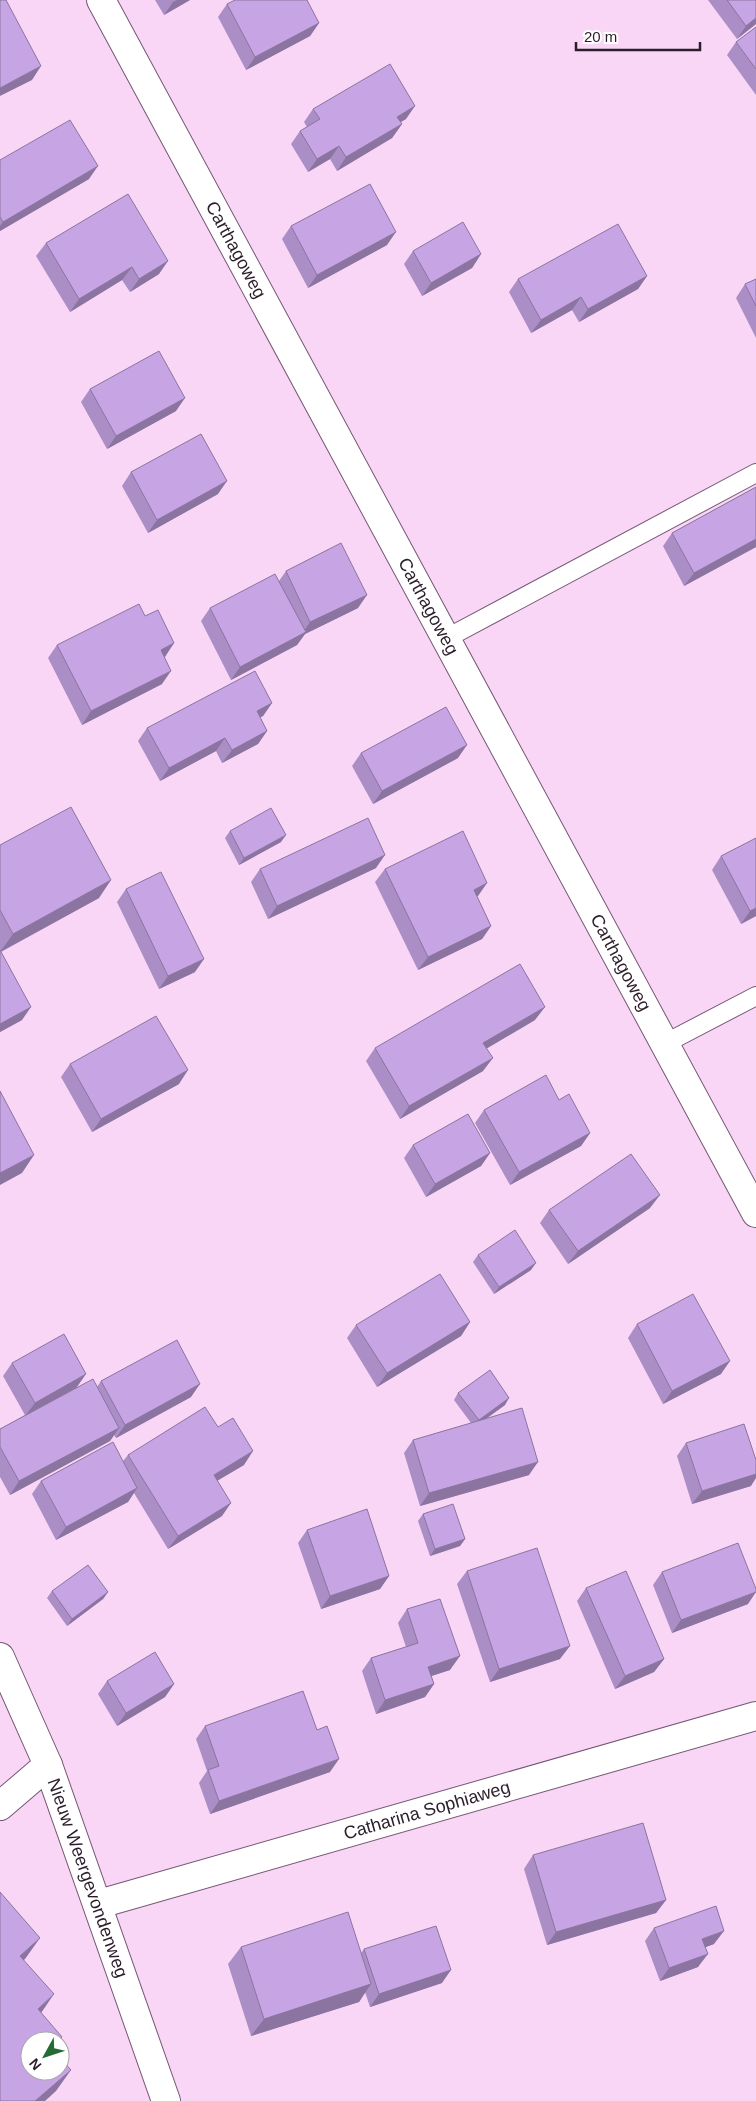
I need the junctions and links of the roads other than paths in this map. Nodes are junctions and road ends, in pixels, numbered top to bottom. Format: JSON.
{"nodes":[{"id":1,"x":101,"y":0,"type":"edge"},
{"id":2,"x":756,"y":473,"type":"edge"},
{"id":3,"x":447,"y":638,"type":"junction"},
{"id":4,"x":756,"y":996,"type":"edge"},
{"id":5,"x":666,"y":1042,"type":"junction"},
{"id":6,"x":756,"y":1213,"type":"edge"},
{"id":7,"x":0,"y":1657,"type":"edge"},
{"id":8,"x":756,"y":1716,"type":"edge"},
{"id":9,"x":48,"y":1765,"type":"junction"},
{"id":10,"x":0,"y":1806,"type":"edge"},
{"id":11,"x":99,"y":1904,"type":"junction"},
{"id":12,"x":166,"y":2101,"type":"edge"}],
"edges":[{"from":1,"to":3,"type":"street","name":"Carthagoweg"},
{"from":2,"to":3,"type":"lane"},
{"from":3,"to":5,"type":"street","name":"Carthagoweg"},
{"from":4,"to":5,"type":"lane"},
{"from":5,"to":6,"type":"street","name":"Carthagoweg"},
{"from":7,"to":9,"type":"street","name":"Nieuw Weergevondenweg"},
{"from":8,"to":11,"type":"street","name":"Catharina Sophiaweg"},
{"from":9,"to":10,"type":"street"},
{"from":9,"to":11,"type":"street","name":"Nieuw Weergevondenweg"},
{"from":11,"to":12,"type":"street","name":"Nieuw Weergevondenweg"}]}
